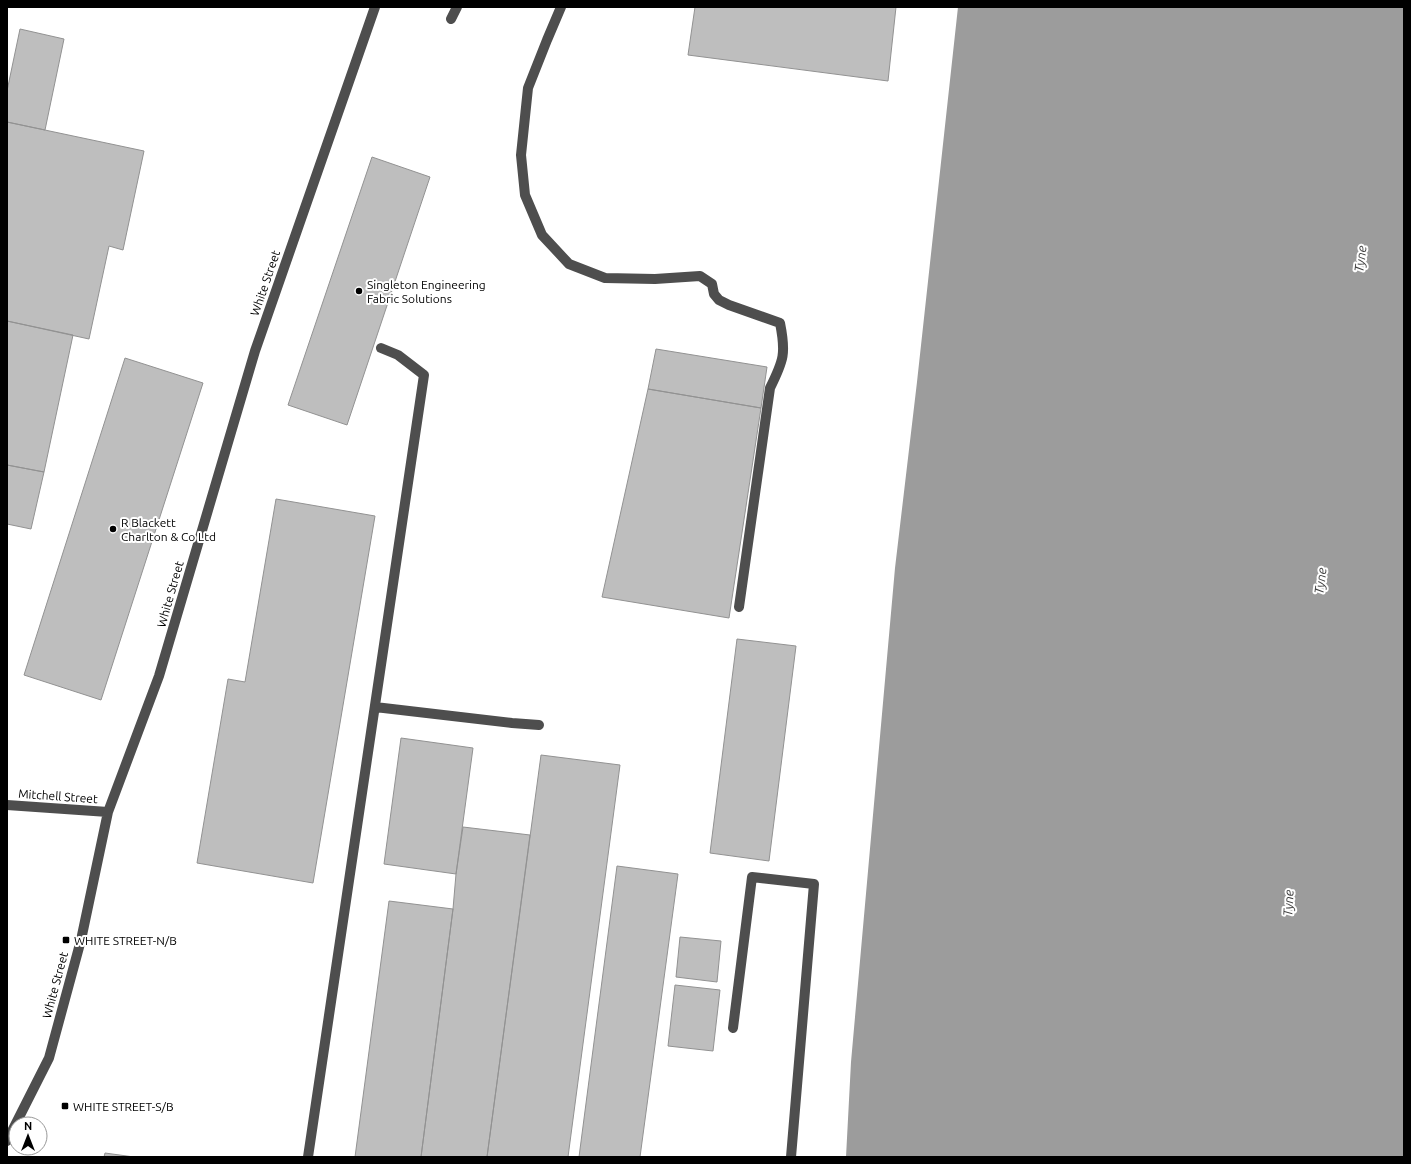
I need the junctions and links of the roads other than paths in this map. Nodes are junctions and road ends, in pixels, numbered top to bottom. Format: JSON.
{"nodes":[{"id":1,"x":375,"y":7,"type":"edge"},
{"id":2,"x":456,"y":7,"type":"edge"},
{"id":3,"x":561,"y":7,"type":"edge"},
{"id":4,"x":451,"y":19,"type":"dead end"},
{"id":5,"x":381,"y":348,"type":"dead end"},
{"id":6,"x":740,"y":607,"type":"dead end"},
{"id":7,"x":375,"y":707,"type":"junction"},
{"id":8,"x":539,"y":724,"type":"dead end"},
{"id":9,"x":7,"y":805,"type":"edge"},
{"id":10,"x":108,"y":812,"type":"junction"},
{"id":11,"x":733,"y":1028,"type":"dead end"},
{"id":12,"x":7,"y":1141,"type":"edge"},
{"id":13,"x":308,"y":1157,"type":"edge"},
{"id":14,"x":791,"y":1157,"type":"edge"}],
"edges":[{"from":1,"to":10,"type":"street","name":"White Street"},
{"from":2,"to":4,"type":"street"},
{"from":3,"to":6,"type":"street"},
{"from":5,"to":7,"type":"street"},
{"from":7,"to":8,"type":"street"},
{"from":7,"to":13,"type":"street"},
{"from":9,"to":10,"type":"street","name":"Mitchell Street"},
{"from":10,"to":12,"type":"street","name":"White Street"},
{"from":11,"to":14,"type":"street"}]}
